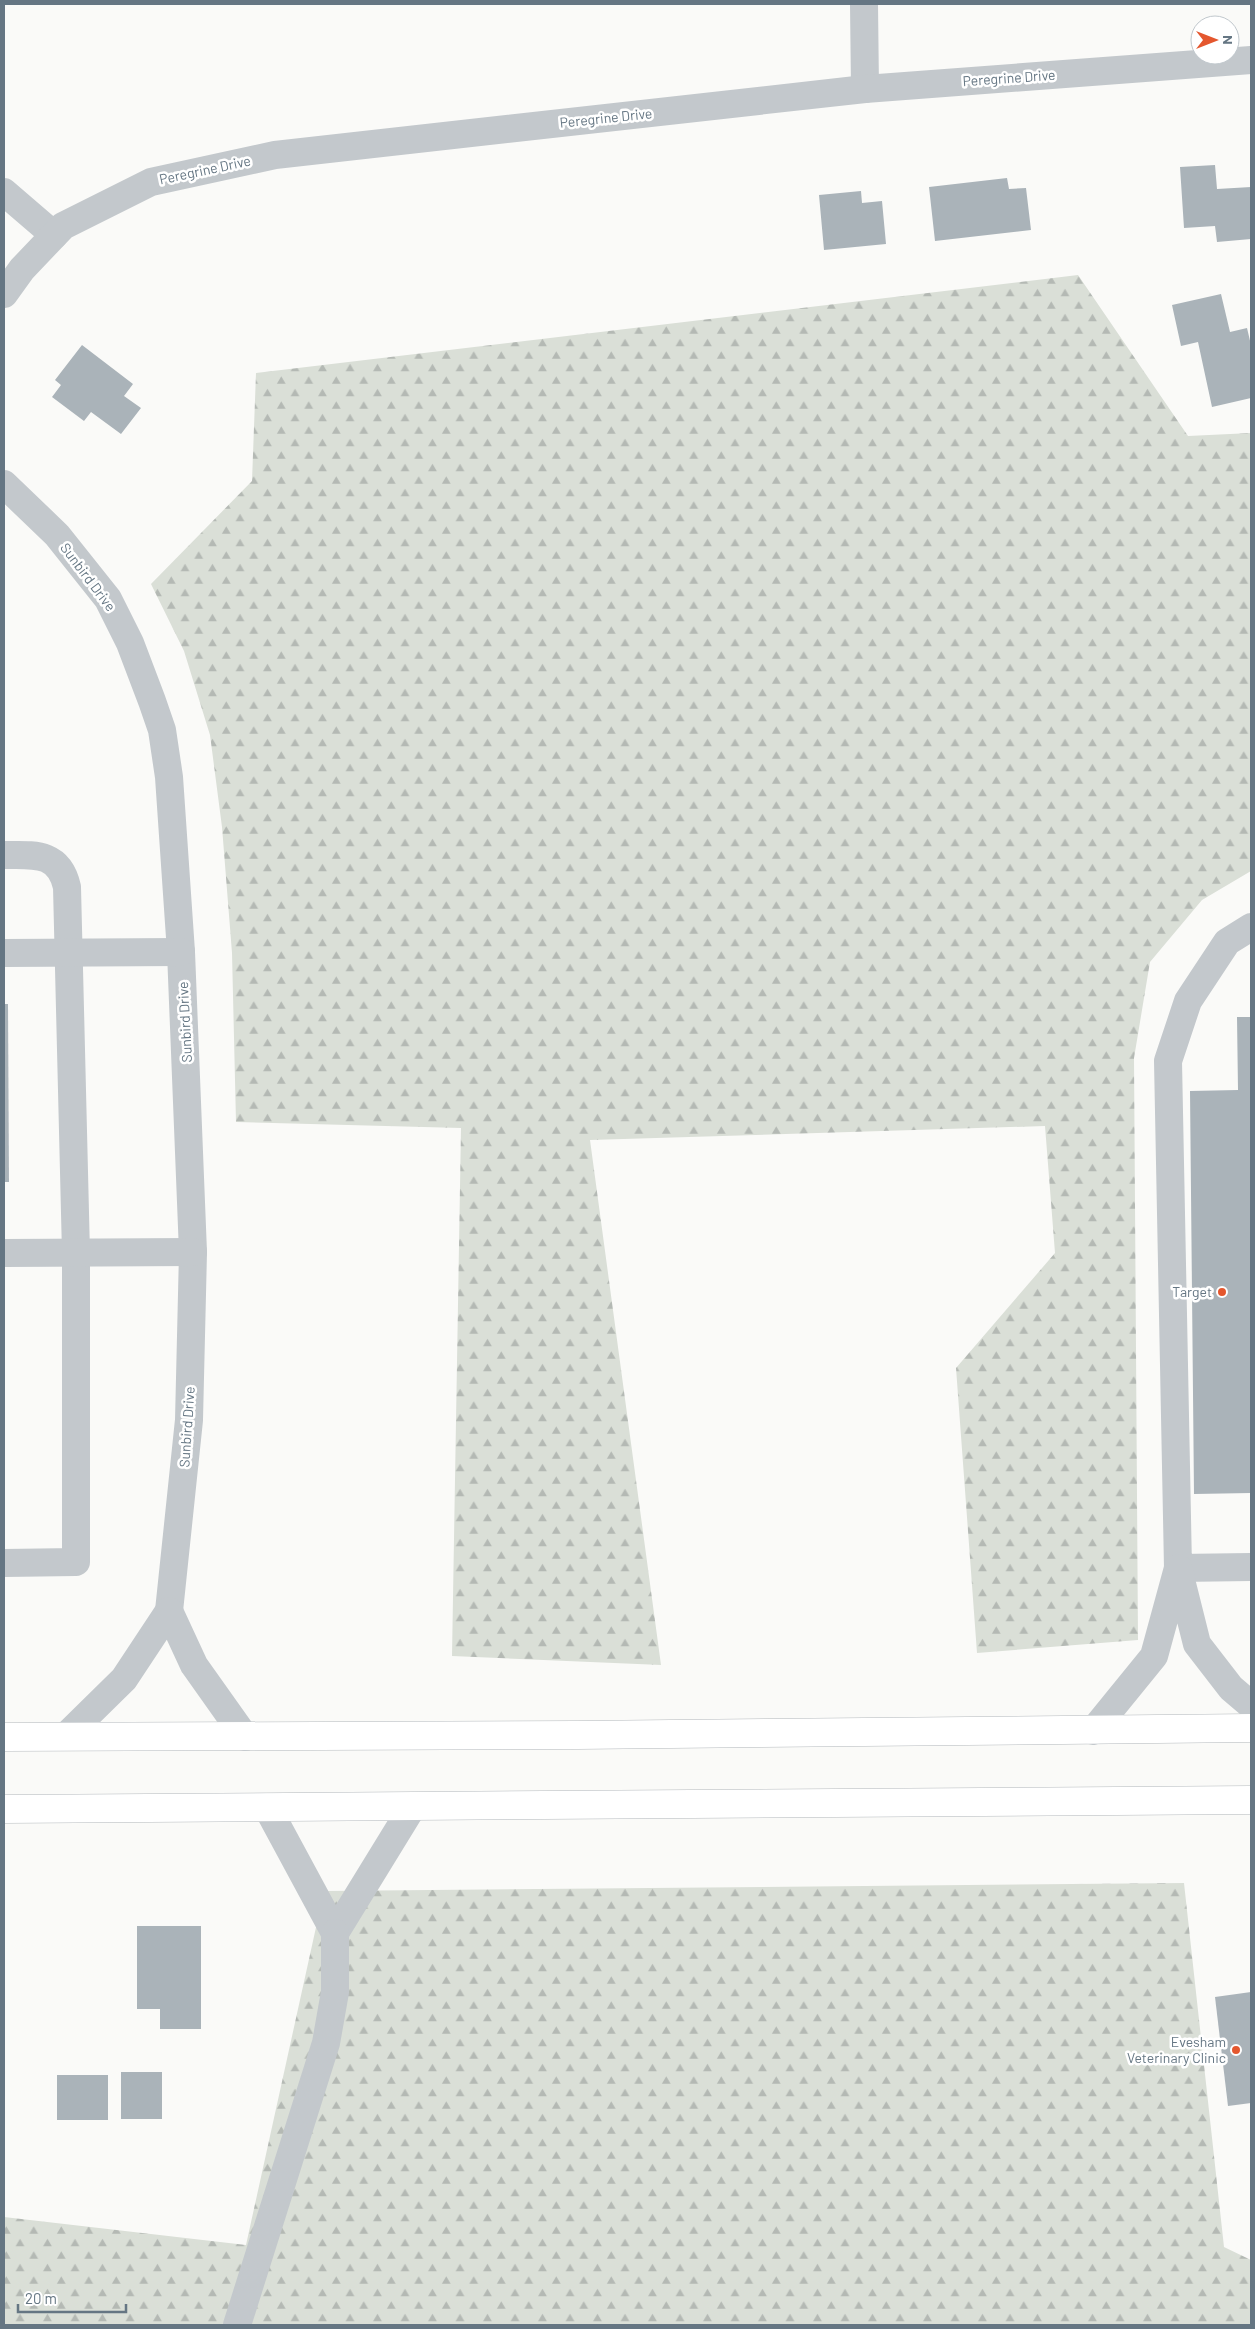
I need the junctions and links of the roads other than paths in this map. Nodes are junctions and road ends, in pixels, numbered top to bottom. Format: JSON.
{"nodes":[{"id":1,"x":864,"y":4,"type":"edge"},
{"id":2,"x":1251,"y":60,"type":"edge"},
{"id":3,"x":865,"y":89,"type":"junction"},
{"id":4,"x":4,"y":192,"type":"edge"},
{"id":5,"x":54,"y":235,"type":"junction"},
{"id":6,"x":4,"y":294,"type":"edge"},
{"id":7,"x":4,"y":484,"type":"edge"},
{"id":8,"x":4,"y":855,"type":"edge"},
{"id":9,"x":1251,"y":927,"type":"edge"},
{"id":10,"x":181,"y":952,"type":"junction"},
{"id":11,"x":69,"y":953,"type":"junction"},
{"id":12,"x":4,"y":954,"type":"edge"},
{"id":13,"x":193,"y":1252,"type":"junction"},
{"id":14,"x":4,"y":1253,"type":"edge"},
{"id":15,"x":76,"y":1253,"type":"junction"},
{"id":16,"x":4,"y":1563,"type":"edge"},
{"id":17,"x":1251,"y":1567,"type":"edge"},
{"id":18,"x":1178,"y":1568,"type":"junction"},
{"id":19,"x":169,"y":1611,"type":"junction"},
{"id":20,"x":1251,"y":1706,"type":"edge"},
{"id":21,"x":1251,"y":1728,"type":"edge"},
{"id":22,"x":1093,"y":1731,"type":"junction"},
{"id":23,"x":66,"y":1736,"type":"junction"},
{"id":24,"x":4,"y":1737,"type":"edge"},
{"id":25,"x":245,"y":1737,"type":"junction"},
{"id":26,"x":1251,"y":1800,"type":"edge"},
{"id":27,"x":413,"y":1806,"type":"junction"},
{"id":28,"x":267,"y":1807,"type":"junction"},
{"id":29,"x":4,"y":1809,"type":"edge"},
{"id":30,"x":336,"y":1933,"type":"junction"},
{"id":31,"x":237,"y":2325,"type":"edge"}],
"edges":[{"from":1,"to":3,"type":"street"},
{"from":2,"to":3,"type":"street","name":"Peregrine Drive"},
{"from":3,"to":5,"type":"street","name":"Peregrine Drive"},
{"from":4,"to":5,"type":"street"},
{"from":5,"to":6,"type":"street","name":"Peregrine Drive"},
{"from":7,"to":10,"type":"street","name":"Sunbird Drive"},
{"from":8,"to":11,"type":"street"},
{"from":9,"to":18,"type":"street"},
{"from":10,"to":11,"type":"street"},
{"from":10,"to":13,"type":"street","name":"Sunbird Drive"},
{"from":11,"to":12,"type":"street"},
{"from":11,"to":15,"type":"street"},
{"from":13,"to":15,"type":"street"},
{"from":13,"to":19,"type":"street","name":"Sunbird Drive"},
{"from":14,"to":15,"type":"street"},
{"from":15,"to":16,"type":"street"},
{"from":17,"to":18,"type":"street"},
{"from":18,"to":20,"type":"street"},
{"from":18,"to":22,"type":"street"},
{"from":19,"to":23,"type":"street","name":"Sunbird Drive"},
{"from":19,"to":25,"type":"street"},
{"from":21,"to":22,"type":"highway"},
{"from":22,"to":25,"type":"highway"},
{"from":23,"to":24,"type":"highway"},
{"from":23,"to":25,"type":"highway"},
{"from":26,"to":27,"type":"highway"},
{"from":27,"to":28,"type":"highway"},
{"from":27,"to":30,"type":"street"},
{"from":28,"to":29,"type":"highway"},
{"from":28,"to":30,"type":"street"},
{"from":30,"to":31,"type":"street"}]}
